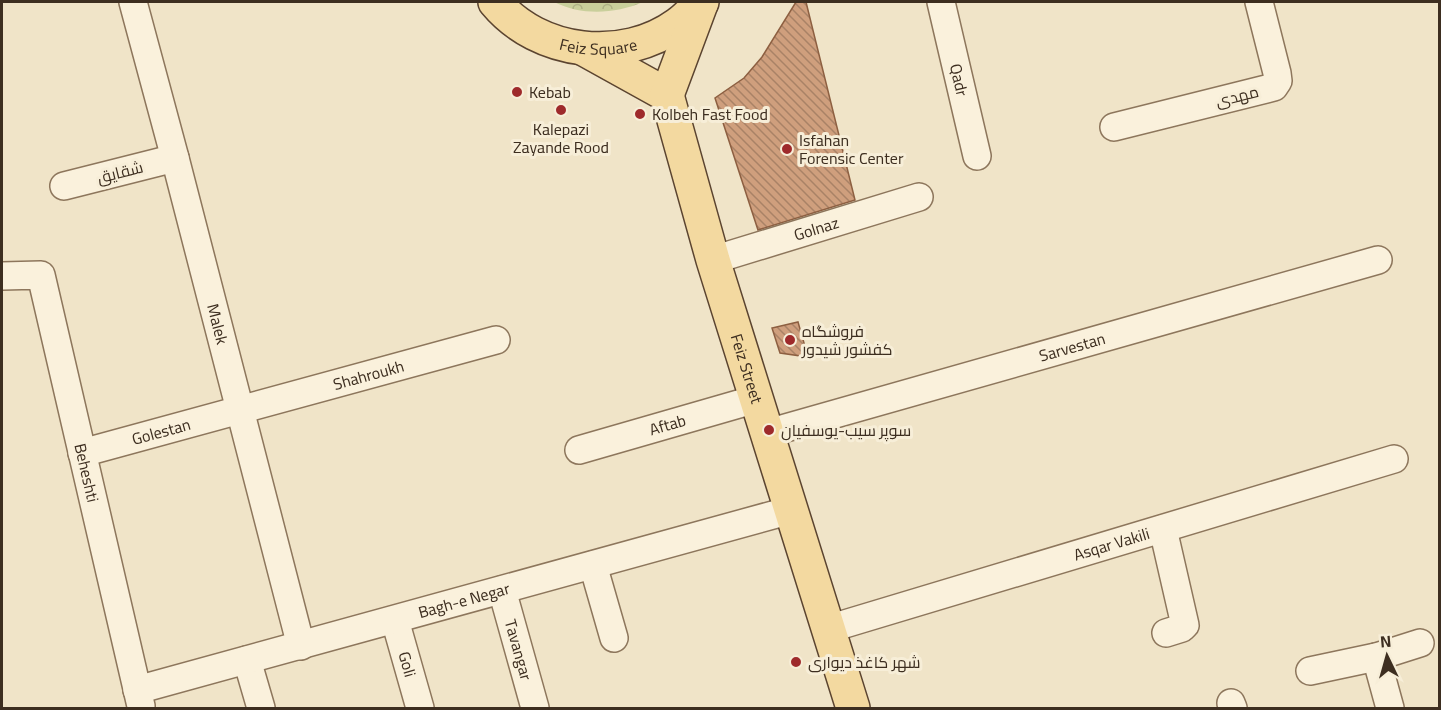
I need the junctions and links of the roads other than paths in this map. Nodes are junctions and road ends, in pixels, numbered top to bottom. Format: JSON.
{"nodes":[{"id":1,"x":134,"y":2,"type":"edge"},
{"id":2,"x":495,"y":2,"type":"edge"},
{"id":3,"x":702,"y":2,"type":"edge"},
{"id":4,"x":941,"y":2,"type":"edge"},
{"id":5,"x":1259,"y":2,"type":"edge"},
{"id":6,"x":584,"y":49,"type":"junction"},
{"id":7,"x":667,"y":95,"type":"junction"},
{"id":8,"x":1114,"y":127,"type":"dead end"},
{"id":9,"x":977,"y":156,"type":"dead end"},
{"id":10,"x":175,"y":158,"type":"junction"},
{"id":11,"x":64,"y":186,"type":"dead end"},
{"id":12,"x":919,"y":197,"type":"dead end"},
{"id":13,"x":712,"y":260,"type":"junction"},
{"id":14,"x":1378,"y":260,"type":"dead end"},
{"id":15,"x":2,"y":276,"type":"edge"},
{"id":16,"x":496,"y":340,"type":"dead end"},
{"id":17,"x":756,"y":399,"type":"junction"},
{"id":18,"x":241,"y":410,"type":"junction"},
{"id":19,"x":768,"y":433,"type":"junction"},
{"id":20,"x":579,"y":450,"type":"dead end"},
{"id":21,"x":82,"y":453,"type":"junction"},
{"id":22,"x":1394,"y":459,"type":"dead end"},
{"id":23,"x":791,"y":510,"type":"junction"},
{"id":24,"x":1163,"y":529,"type":"junction"},
{"id":25,"x":593,"y":565,"type":"junction"},
{"id":26,"x":502,"y":590,"type":"junction"},
{"id":27,"x":395,"y":620,"type":"junction"},
{"id":28,"x":828,"y":629,"type":"junction"},
{"id":29,"x":1166,"y":633,"type":"dead end"},
{"id":30,"x":614,"y":638,"type":"dead end"},
{"id":31,"x":1420,"y":643,"type":"dead end"},
{"id":32,"x":301,"y":646,"type":"junction"},
{"id":33,"x":1376,"y":657,"type":"junction"},
{"id":34,"x":247,"y":660,"type":"junction"},
{"id":35,"x":1310,"y":671,"type":"dead end"},
{"id":36,"x":139,"y":699,"type":"edge"},
{"id":37,"x":261,"y":708,"type":"edge"},
{"id":38,"x":420,"y":708,"type":"edge"},
{"id":39,"x":535,"y":708,"type":"edge"},
{"id":40,"x":853,"y":708,"type":"edge"},
{"id":41,"x":1390,"y":708,"type":"edge"}],
"edges":[{"from":1,"to":10,"type":"street","name":"Malek"},
{"from":2,"to":6,"type":"main road","name":"Feiz Square"},
{"from":3,"to":6,"type":"main road","name":"Feiz Square"},
{"from":3,"to":7,"type":"main road"},
{"from":4,"to":9,"type":"street","name":"Qadr"},
{"from":5,"to":8,"type":"street","name":"مهدی"},
{"from":6,"to":7,"type":"main road"},
{"from":7,"to":13,"type":"main road","name":"Feiz Street"},
{"from":10,"to":11,"type":"street","name":"شقایق"},
{"from":10,"to":18,"type":"street","name":"Malek"},
{"from":12,"to":13,"type":"street","name":"Golnaz"},
{"from":13,"to":17,"type":"main road","name":"Feiz Street"},
{"from":14,"to":19,"type":"street","name":"Sarvestan"},
{"from":15,"to":21,"type":"street","name":"Beheshti"},
{"from":16,"to":18,"type":"street","name":"Shahroukh"},
{"from":17,"to":19,"type":"main road","name":"Feiz Street"},
{"from":17,"to":20,"type":"street","name":"Aftab"},
{"from":18,"to":21,"type":"street","name":"Golestan"},
{"from":18,"to":32,"type":"street","name":"Malek"},
{"from":19,"to":23,"type":"main road","name":"Feiz Street"},
{"from":21,"to":36,"type":"street","name":"Beheshti"},
{"from":22,"to":24,"type":"street","name":"Asqar Vakili"},
{"from":23,"to":25,"type":"street","name":"Bagh-e Negar"},
{"from":23,"to":28,"type":"main road","name":"Feiz Street"},
{"from":24,"to":28,"type":"street","name":"Asqar Vakili"},
{"from":24,"to":29,"type":"street"},
{"from":25,"to":26,"type":"street","name":"Bagh-e Negar"},
{"from":25,"to":30,"type":"street"},
{"from":26,"to":27,"type":"street","name":"Bagh-e Negar"},
{"from":26,"to":39,"type":"street","name":"Tavangar"},
{"from":27,"to":32,"type":"street","name":"Bagh-e Negar"},
{"from":27,"to":38,"type":"street","name":"Goli"},
{"from":28,"to":40,"type":"main road","name":"Feiz Street"},
{"from":31,"to":33,"type":"street"},
{"from":32,"to":34,"type":"street","name":"Bagh-e Negar"},
{"from":33,"to":35,"type":"street"},
{"from":33,"to":41,"type":"street"},
{"from":34,"to":36,"type":"street","name":"Bagh-e Negar"},
{"from":34,"to":37,"type":"street"}]}
